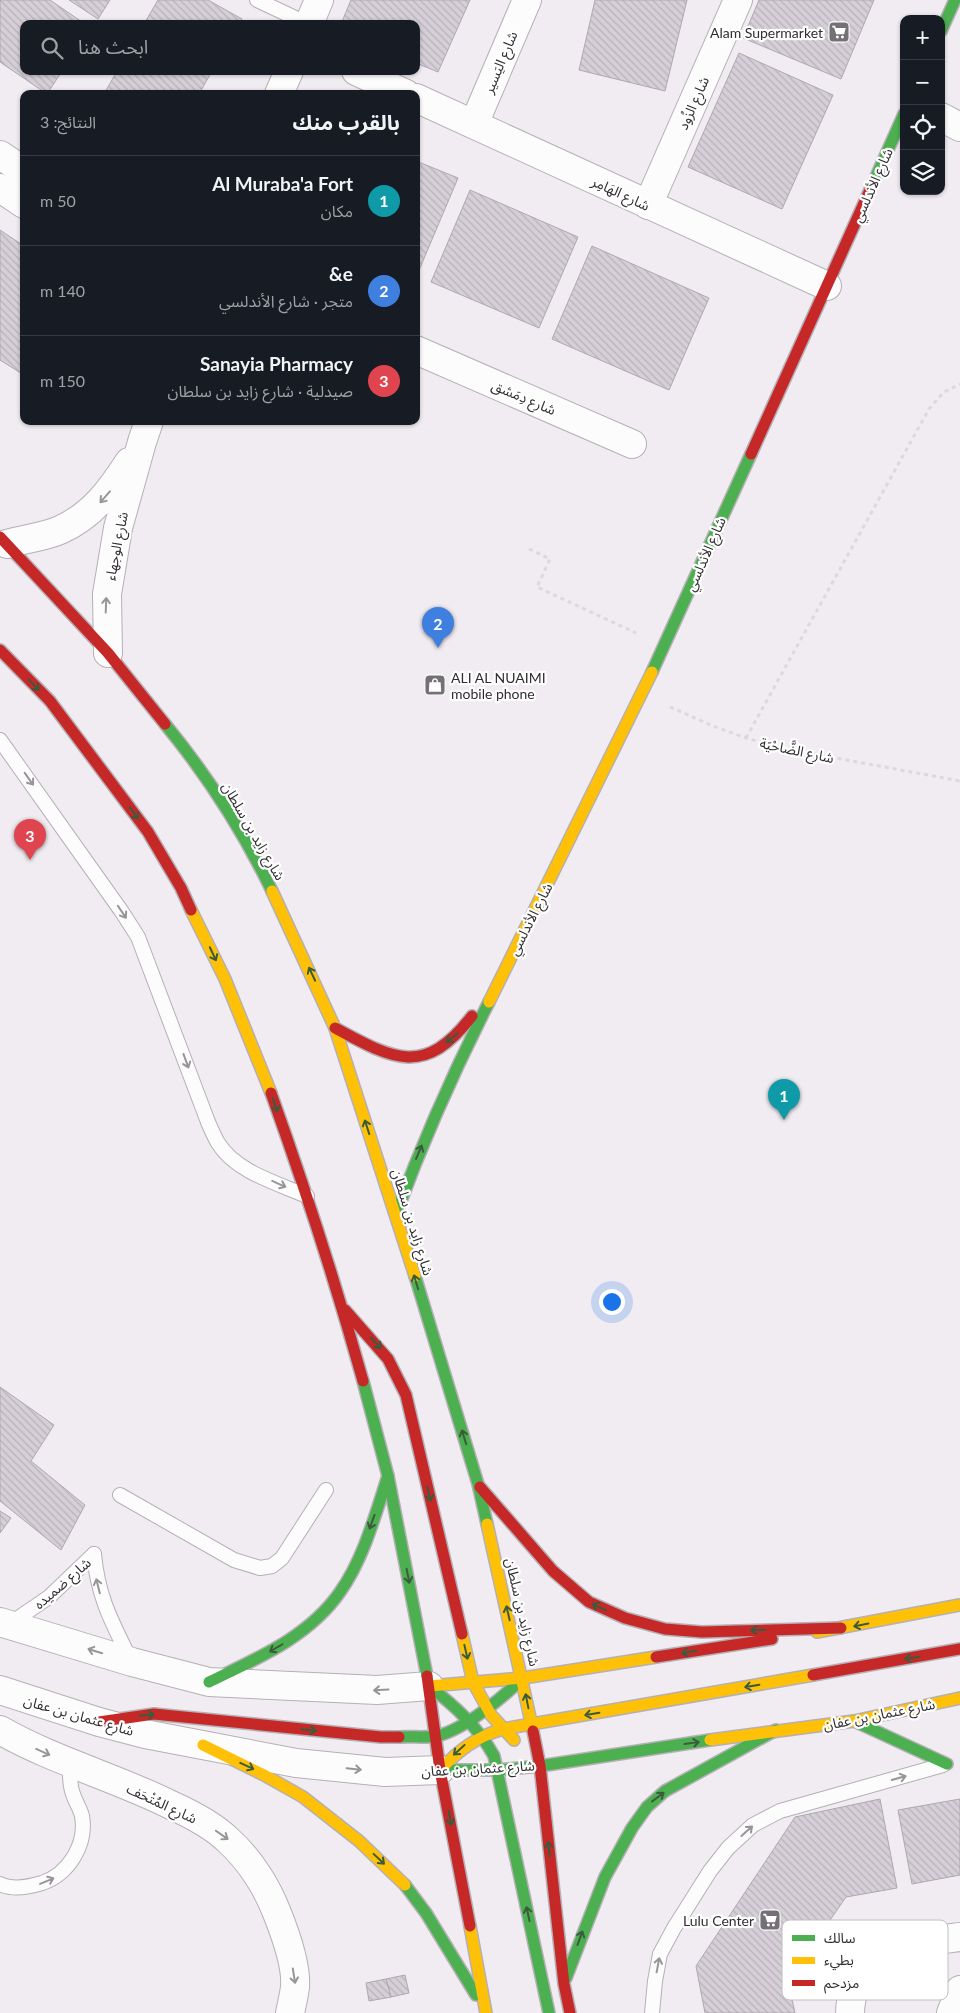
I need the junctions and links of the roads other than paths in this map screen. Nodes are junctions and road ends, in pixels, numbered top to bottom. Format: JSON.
{"nodes":[{"id":1,"x":257,"y":0,"type":"edge"},
{"id":2,"x":319,"y":0,"type":"edge"},
{"id":3,"x":527,"y":0,"type":"edge"},
{"id":4,"x":738,"y":0,"type":"edge"},
{"id":5,"x":955,"y":0,"type":"edge"},
{"id":6,"x":300,"y":20,"type":"edge"},
{"id":7,"x":311,"y":20,"type":"edge"},
{"id":8,"x":945,"y":22,"type":"edge"},
{"id":9,"x":287,"y":75,"type":"edge"},
{"id":10,"x":365,"y":75,"type":"edge"},
{"id":11,"x":281,"y":90,"type":"edge"},
{"id":12,"x":397,"y":90,"type":"edge"},
{"id":13,"x":420,"y":100,"type":"edge"},
{"id":14,"x":945,"y":119,"type":"edge"},
{"id":15,"x":900,"y":123,"type":"edge"},
{"id":16,"x":474,"y":124,"type":"junction"},
{"id":17,"x":960,"y":127,"type":"edge"},
{"id":18,"x":0,"y":155,"type":"edge"},
{"id":19,"x":20,"y":168,"type":"edge"},
{"id":20,"x":0,"y":188,"type":"edge"},
{"id":21,"x":20,"y":201,"type":"edge"},
{"id":22,"x":648,"y":206,"type":"junction"},
{"id":23,"x":827,"y":286,"type":"junction"},
{"id":24,"x":420,"y":352,"type":"edge"},
{"id":25,"x":146,"y":431,"type":"edge"},
{"id":26,"x":632,"y":444,"type":"dead end"},
{"id":27,"x":4,"y":540,"type":"edge"},
{"id":28,"x":0,"y":650,"type":"edge"},
{"id":29,"x":108,"y":654,"type":"junction"},
{"id":30,"x":0,"y":740,"type":"edge"},
{"id":31,"x":495,"y":988,"type":"junction"},
{"id":32,"x":335,"y":1028,"type":"junction"},
{"id":33,"x":307,"y":1196,"type":"junction"},
{"id":34,"x":396,"y":1214,"type":"junction"},
{"id":35,"x":343,"y":1308,"type":"junction"},
{"id":36,"x":388,"y":1476,"type":"junction"},
{"id":37,"x":478,"y":1484,"type":"junction"},
{"id":38,"x":326,"y":1490,"type":"dead end"},
{"id":39,"x":120,"y":1495,"type":"dead end"},
{"id":40,"x":960,"y":1605,"type":"edge"},
{"id":41,"x":4,"y":1623,"type":"edge"},
{"id":42,"x":841,"y":1628,"type":"junction"},
{"id":43,"x":960,"y":1649,"type":"edge"},
{"id":44,"x":132,"y":1662,"type":"junction"},
{"id":45,"x":523,"y":1678,"type":"junction"},
{"id":46,"x":209,"y":1682,"type":"junction"},
{"id":47,"x":473,"y":1682,"type":"junction"},
{"id":48,"x":429,"y":1686,"type":"junction"},
{"id":49,"x":0,"y":1690,"type":"edge"},
{"id":50,"x":960,"y":1698,"type":"edge"},
{"id":51,"x":487,"y":1708,"type":"junction"},
{"id":52,"x":470,"y":1720,"type":"junction"},
{"id":53,"x":99,"y":1722,"type":"junction"},
{"id":54,"x":854,"y":1722,"type":"junction"},
{"id":55,"x":532,"y":1724,"type":"junction"},
{"id":56,"x":503,"y":1729,"type":"junction"},
{"id":57,"x":0,"y":1730,"type":"edge"},
{"id":58,"x":776,"y":1730,"type":"junction"},
{"id":59,"x":482,"y":1735,"type":"junction"},
{"id":60,"x":436,"y":1736,"type":"junction"},
{"id":61,"x":203,"y":1745,"type":"junction"},
{"id":62,"x":953,"y":1763,"type":"edge"},
{"id":63,"x":70,"y":1764,"type":"junction"},
{"id":64,"x":540,"y":1766,"type":"junction"},
{"id":65,"x":440,"y":1770,"type":"junction"},
{"id":66,"x":498,"y":1770,"type":"junction"},
{"id":67,"x":0,"y":1884,"type":"edge"},
{"id":68,"x":564,"y":1984,"type":"junction"},
{"id":69,"x":960,"y":1990,"type":"edge"},
{"id":70,"x":853,"y":2000,"type":"edge"},
{"id":71,"x":485,"y":2011,"type":"edge"},
{"id":72,"x":570,"y":2012,"type":"edge"},
{"id":73,"x":290,"y":2013,"type":"edge"},
{"id":74,"x":549,"y":2013,"type":"edge"},
{"id":75,"x":652,"y":2013,"type":"edge"},
{"id":76,"x":850,"y":2013,"type":"edge"},
{"id":77,"x":952,"y":2013,"type":"edge"}],
"edges":[{"from":1,"to":6,"type":"lane"},
{"from":2,"to":7,"type":"street"},
{"from":3,"to":16,"type":"street","name":"شارع اليَسير"},
{"from":4,"to":22,"type":"street","name":"شارع الزُود"},
{"from":5,"to":8,"type":"main road"},
{"from":9,"to":11,"type":"street"},
{"from":10,"to":12,"type":"street"},
{"from":13,"to":16,"type":"street","name":"شارع الهَامِر"},
{"from":14,"to":17,"type":"street"},
{"from":15,"to":23,"type":"main road","name":"شارع الأندلسي"},
{"from":16,"to":22,"type":"street","name":"شارع الهَامِر"},
{"from":18,"to":19,"type":"street"},
{"from":20,"to":21,"type":"street"},
{"from":22,"to":23,"type":"street","name":"شارع الهَامِر"},
{"from":23,"to":31,"type":"main road","name":"شارع الأندلسي"},
{"from":24,"to":26,"type":"street","name":"شارع دِمَشق"},
{"from":25,"to":27,"type":"street","name":"شارع الوجهاء","one_way":true},
{"from":29,"to":25,"type":"street","name":"شارع الوجهاء","one_way":true},
{"from":27,"to":29,"type":"main road","name":"شارع زايد بن سلطان"},
{"from":28,"to":33,"type":"main road","one_way":true},
{"from":32,"to":29,"type":"main road","name":"شارع زايد بن سلطان","one_way":true},
{"from":30,"to":33,"type":"lane","one_way":true},
{"from":31,"to":32,"type":"main road","name":"شارع الأندلسي","one_way":true},
{"from":34,"to":31,"type":"main road","name":"شارع الأندلسي","one_way":true},
{"from":34,"to":32,"type":"main road","name":"شارع زايد بن سلطان","one_way":true},
{"from":33,"to":35,"type":"main road"},
{"from":37,"to":34,"type":"main road","name":"شارع زايد بن سلطان","one_way":true},
{"from":35,"to":36,"type":"main road"},
{"from":35,"to":47,"type":"main road","one_way":true},
{"from":36,"to":46,"type":"main road","one_way":true},
{"from":36,"to":48,"type":"main road","one_way":true},
{"from":42,"to":37,"type":"main road","one_way":true},
{"from":45,"to":37,"type":"main road","name":"شارع زايد بن سلطان","one_way":true},
{"from":38,"to":39,"type":"lane"},
{"from":40,"to":42,"type":"main road","one_way":true},
{"from":44,"to":41,"type":"street","one_way":true},
{"from":44,"to":41,"type":"lane","name":"شارع ضميده","one_way":true},
{"from":42,"to":45,"type":"main road","one_way":true},
{"from":43,"to":55,"type":"main road","one_way":true},
{"from":44,"to":46,"type":"street"},
{"from":45,"to":47,"type":"main road"},
{"from":45,"to":51,"type":"main road"},
{"from":55,"to":45,"type":"main road","name":"شارع زايد بن سلطان","one_way":true},
{"from":48,"to":46,"type":"street","one_way":true},
{"from":47,"to":48,"type":"main road"},
{"from":47,"to":51,"type":"main road"},
{"from":48,"to":52,"type":"main road"},
{"from":48,"to":60,"type":"main road"},
{"from":49,"to":53,"type":"street","name":"شارع عثمان بن عفان"},
{"from":50,"to":54,"type":"main road","name":"شارع عثمان بن عفان"},
{"from":51,"to":52,"type":"main road"},
{"from":51,"to":56,"type":"main road"},
{"from":52,"to":59,"type":"main road"},
{"from":52,"to":60,"type":"main road"},
{"from":53,"to":60,"type":"main road","one_way":true},
{"from":53,"to":61,"type":"street","name":"شارع عثمان بن عفان"},
{"from":54,"to":58,"type":"main road","name":"شارع عثمان بن عفان"},
{"from":54,"to":62,"type":"main road"},
{"from":55,"to":56,"type":"main road"},
{"from":55,"to":64,"type":"main road","name":"شارع زايد بن سلطان"},
{"from":56,"to":59,"type":"main road"},
{"from":56,"to":64,"type":"main road"},
{"from":57,"to":63,"type":"street","name":"شارع المُتْحَف","one_way":true},
{"from":64,"to":58,"type":"main road","name":"شارع عثمان بن عفان","one_way":true},
{"from":68,"to":58,"type":"main road","one_way":true},
{"from":59,"to":65,"type":"main road","one_way":true},
{"from":59,"to":66,"type":"main road"},
{"from":60,"to":65,"type":"main road"},
{"from":61,"to":65,"type":"street","name":"شارع عثمان بن عفان","one_way":true},
{"from":61,"to":71,"type":"main road","one_way":true},
{"from":75,"to":62,"type":"lane","one_way":true},
{"from":67,"to":63,"type":"lane","one_way":true},
{"from":63,"to":73,"type":"street","name":"شارع المُتْحَف","one_way":true},
{"from":64,"to":66,"type":"main road","name":"شارع عثمان بن عفان"},
{"from":68,"to":64,"type":"main road","name":"شارع زايد بن سلطان","one_way":true},
{"from":65,"to":66,"type":"main road","name":"شارع عثمان بن عفان"},
{"from":65,"to":71,"type":"main road","one_way":true},
{"from":74,"to":66,"type":"main road","one_way":true},
{"from":68,"to":72,"type":"main road","name":"شارع زايد بن سلطان"},
{"from":69,"to":77,"type":"street"},
{"from":70,"to":76,"type":"street"}]}
